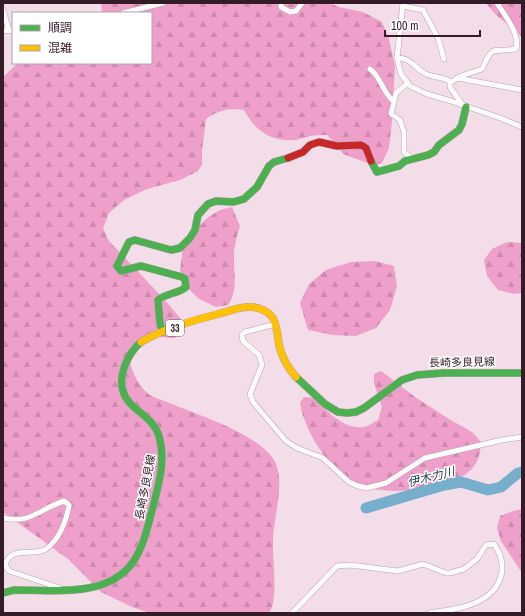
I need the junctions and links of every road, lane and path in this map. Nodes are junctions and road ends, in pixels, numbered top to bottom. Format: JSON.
{"nodes":[{"id":1,"x":163,"y":3,"type":"edge"},
{"id":2,"x":281,"y":3,"type":"edge"},
{"id":3,"x":302,"y":3,"type":"edge"},
{"id":4,"x":497,"y":3,"type":"edge"},
{"id":5,"x":403,"y":4,"type":"edge"},
{"id":6,"x":3,"y":10,"type":"edge"},
{"id":7,"x":127,"y":12,"type":"edge"},
{"id":8,"x":11,"y":30,"type":"edge"},
{"id":9,"x":3,"y":31,"type":"edge"},
{"id":10,"x":397,"y":58,"type":"junction"},
{"id":11,"x":444,"y":59,"type":"dead end"},
{"id":12,"x":370,"y":69,"type":"dead end"},
{"id":13,"x":457,"y":78,"type":"junction"},
{"id":14,"x":451,"y":82,"type":"junction"},
{"id":15,"x":408,"y":83,"type":"junction"},
{"id":16,"x":522,"y":90,"type":"edge"},
{"id":17,"x":393,"y":101,"type":"junction"},
{"id":18,"x":465,"y":106,"type":"junction"},
{"id":19,"x":522,"y":127,"type":"edge"},
{"id":20,"x":413,"y":159,"type":"junction"},
{"id":21,"x":276,"y":324,"type":"junction"},
{"id":22,"x":163,"y":332,"type":"junction"},
{"id":23,"x":522,"y":373,"type":"edge"},
{"id":24,"x":522,"y":437,"type":"edge"},
{"id":25,"x":3,"y":518,"type":"edge"},
{"id":26,"x":64,"y":590,"type":"junction"},
{"id":27,"x":3,"y":593,"type":"edge"},
{"id":28,"x":292,"y":613,"type":"edge"},
{"id":29,"x":429,"y":613,"type":"edge"}],
"edges":[{"from":1,"to":7,"type":"street"},
{"from":2,"to":3,"type":"street"},
{"from":4,"to":13,"type":"street"},
{"from":5,"to":10,"type":"street"},
{"from":5,"to":11,"type":"street"},
{"from":6,"to":8,"type":"street"},
{"from":8,"to":9,"type":"street"},
{"from":10,"to":14,"type":"street"},
{"from":10,"to":15,"type":"street"},
{"from":12,"to":17,"type":"street"},
{"from":13,"to":14,"type":"street"},
{"from":13,"to":16,"type":"street"},
{"from":14,"to":18,"type":"street"},
{"from":15,"to":17,"type":"street"},
{"from":15,"to":18,"type":"street"},
{"from":17,"to":20,"type":"street"},
{"from":18,"to":19,"type":"street"},
{"from":18,"to":20,"type":"main road"},
{"from":20,"to":22,"type":"main road"},
{"from":21,"to":22,"type":"main road","name":"長崎多良見線","number":"33"},
{"from":21,"to":23,"type":"main road","name":"長崎多良見線","number":"33"},
{"from":21,"to":24,"type":"street"},
{"from":22,"to":26,"type":"main road","name":"長崎多良見線","number":"33"},
{"from":25,"to":26,"type":"street"},
{"from":26,"to":27,"type":"main road","name":"長崎多良見線","number":"33"},
{"from":28,"to":29,"type":"street"}]}
